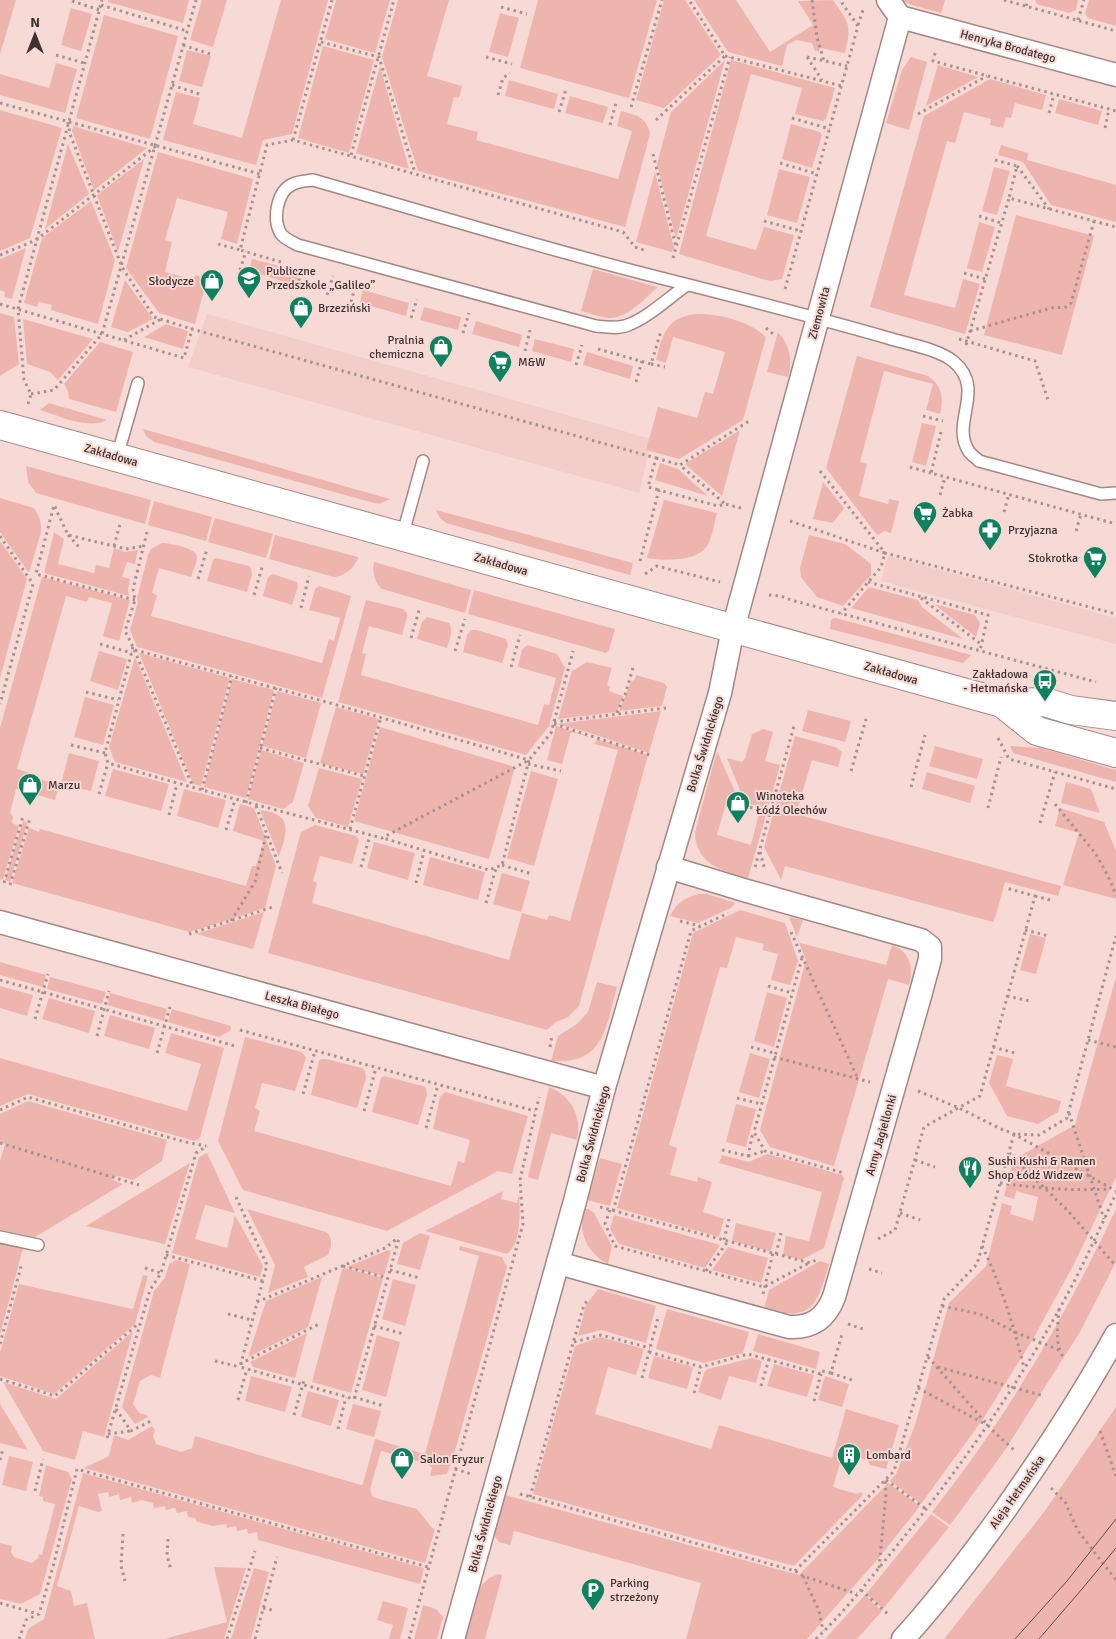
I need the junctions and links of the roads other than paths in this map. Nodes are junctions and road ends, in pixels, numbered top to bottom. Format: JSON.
{"nodes":[{"id":1,"x":894,"y":8,"type":"edge"},
{"id":2,"x":1116,"y":75,"type":"edge"},
{"id":3,"x":687,"y":285,"type":"junction"},
{"id":4,"x":818,"y":317,"type":"junction"},
{"id":5,"x":138,"y":383,"type":"dead end"},
{"id":6,"x":0,"y":425,"type":"edge"},
{"id":7,"x":117,"y":457,"type":"junction"},
{"id":8,"x":422,"y":461,"type":"dead end"},
{"id":9,"x":1116,"y":493,"type":"edge"},
{"id":10,"x":402,"y":536,"type":"junction"},
{"id":11,"x":733,"y":629,"type":"junction"},
{"id":12,"x":1002,"y":703,"type":"junction"},
{"id":13,"x":1116,"y":716,"type":"edge"},
{"id":14,"x":1116,"y":753,"type":"edge"},
{"id":15,"x":668,"y":868,"type":"junction"},
{"id":16,"x":0,"y":922,"type":"edge"},
{"id":17,"x":604,"y":1088,"type":"junction"},
{"id":18,"x":0,"y":1237,"type":"edge"},
{"id":19,"x":33,"y":1244,"type":"road end"},
{"id":20,"x":558,"y":1263,"type":"junction"},
{"id":21,"x":1116,"y":1335,"type":"edge"},
{"id":22,"x":906,"y":1636,"type":"edge"},
{"id":23,"x":453,"y":1639,"type":"edge"}],
"edges":[{"from":1,"to":2,"type":"street","name":"Henryka Brodatego"},
{"from":1,"to":4,"type":"street","name":"Ziemowita"},
{"from":3,"to":3,"type":"lane"},
{"from":3,"to":4,"type":"lane"},
{"from":4,"to":9,"type":"lane"},
{"from":4,"to":11,"type":"street","name":"Ziemowita"},
{"from":5,"to":7,"type":"lane"},
{"from":6,"to":7,"type":"street","name":"Zakładowa"},
{"from":7,"to":10,"type":"street","name":"Zakładowa"},
{"from":8,"to":10,"type":"lane"},
{"from":10,"to":11,"type":"street","name":"Zakładowa"},
{"from":11,"to":12,"type":"street","name":"Zakładowa"},
{"from":11,"to":15,"type":"street","name":"Bolka Świdnickiego"},
{"from":12,"to":13,"type":"street","name":"Zakładowa"},
{"from":12,"to":14,"type":"street","name":"Zakładowa"},
{"from":15,"to":17,"type":"street","name":"Bolka Świdnickiego"},
{"from":15,"to":20,"type":"street","name":"Anny Jagiellonki"},
{"from":16,"to":17,"type":"street","name":"Leszka Białego"},
{"from":17,"to":20,"type":"street","name":"Bolka Świdnickiego"},
{"from":18,"to":19,"type":"lane"},
{"from":20,"to":23,"type":"street","name":"Bolka Świdnickiego"},
{"from":21,"to":22,"type":"street","name":"Aleja Hetmańska"}]}
